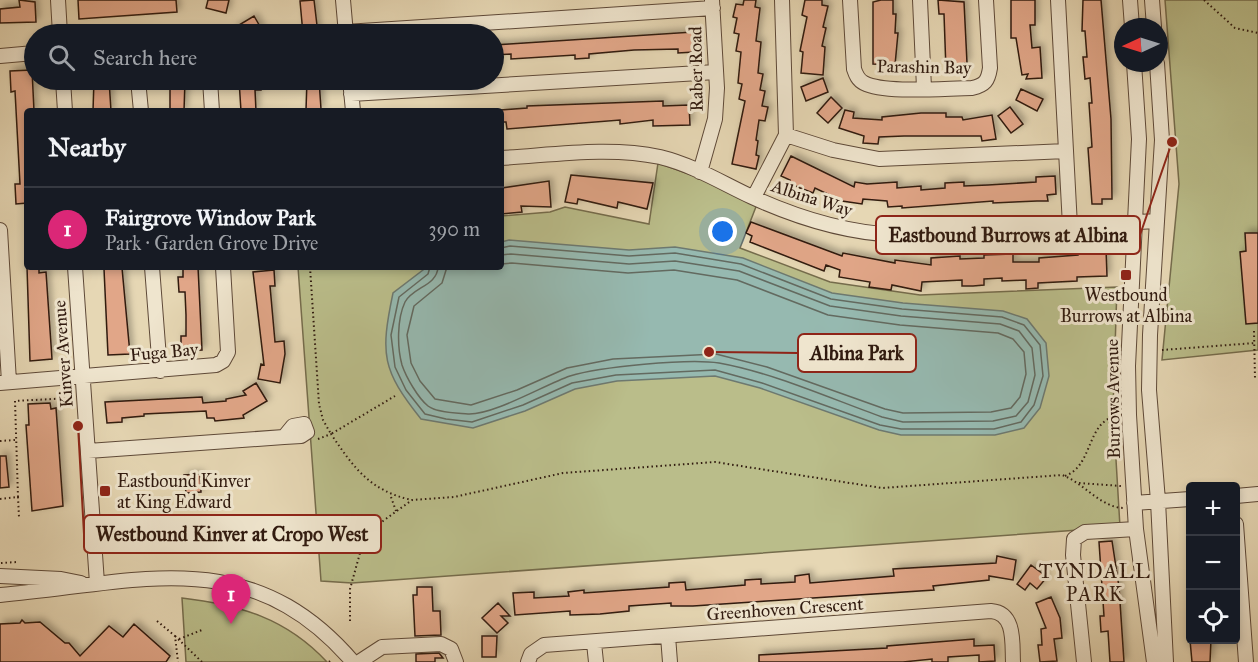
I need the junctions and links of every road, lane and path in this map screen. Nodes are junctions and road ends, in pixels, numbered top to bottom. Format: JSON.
{"nodes":[{"id":1,"x":58,"y":0,"type":"edge"},
{"id":2,"x":343,"y":0,"type":"edge"},
{"id":3,"x":782,"y":0,"type":"edge"},
{"id":4,"x":850,"y":0,"type":"edge"},
{"id":5,"x":920,"y":0,"type":"edge"},
{"id":6,"x":986,"y":0,"type":"edge"},
{"id":7,"x":1058,"y":0,"type":"edge"},
{"id":8,"x":1130,"y":0,"type":"edge"},
{"id":9,"x":1152,"y":0,"type":"edge"},
{"id":10,"x":1204,"y":0,"type":"edge"},
{"id":11,"x":712,"y":4,"type":"edge"},
{"id":12,"x":1131,"y":18,"type":"edge"},
{"id":13,"x":1153,"y":18,"type":"edge"},
{"id":14,"x":59,"y":24,"type":"edge"},
{"id":15,"x":345,"y":24,"type":"edge"},
{"id":16,"x":460,"y":24,"type":"edge"},
{"id":17,"x":1258,"y":33,"type":"edge"},
{"id":18,"x":24,"y":54,"type":"edge"},
{"id":19,"x":0,"y":56,"type":"edge"},
{"id":20,"x":716,"y":72,"type":"junction"},
{"id":21,"x":1135,"y":72,"type":"edge"},
{"id":22,"x":1158,"y":72,"type":"edge"},
{"id":23,"x":504,"y":81,"type":"edge"},
{"id":24,"x":924,"y":88,"type":"junction"},
{"id":25,"x":64,"y":90,"type":"edge"},
{"id":26,"x":139,"y":90,"type":"edge"},
{"id":27,"x":211,"y":90,"type":"edge"},
{"id":28,"x":350,"y":90,"type":"edge"},
{"id":29,"x":65,"y":108,"type":"edge"},
{"id":30,"x":141,"y":108,"type":"edge"},
{"id":31,"x":212,"y":108,"type":"edge"},
{"id":32,"x":352,"y":108,"type":"edge"},
{"id":33,"x":786,"y":135,"type":"junction"},
{"id":34,"x":1066,"y":151,"type":"junction"},
{"id":35,"x":504,"y":158,"type":"edge"},
{"id":36,"x":700,"y":172,"type":"junction"},
{"id":37,"x":754,"y":197,"type":"junction"},
{"id":38,"x":1157,"y":221,"type":"junction"},
{"id":39,"x":1135,"y":222,"type":"junction"},
{"id":40,"x":1070,"y":226,"type":"junction"},
{"id":41,"x":0,"y":230,"type":"edge"},
{"id":42,"x":75,"y":270,"type":"edge"},
{"id":43,"x":152,"y":270,"type":"edge"},
{"id":44,"x":223,"y":270,"type":"edge"},
{"id":45,"x":310,"y":270,"type":"edge"},
{"id":46,"x":1254,"y":331,"type":"dead end"},
{"id":47,"x":1255,"y":343,"type":"junction"},
{"id":48,"x":1159,"y":350,"type":"dead end"},
{"id":49,"x":160,"y":371,"type":"junction"},
{"id":50,"x":82,"y":377,"type":"junction"},
{"id":51,"x":1255,"y":379,"type":"dead end"},
{"id":52,"x":4,"y":382,"type":"edge"},
{"id":53,"x":395,"y":396,"type":"dead end"},
{"id":54,"x":71,"y":398,"type":"dead end"},
{"id":55,"x":1115,"y":416,"type":"dead end"},
{"id":56,"x":331,"y":434,"type":"junction"},
{"id":57,"x":301,"y":436,"type":"joint"},
{"id":58,"x":15,"y":440,"type":"junction"},
{"id":59,"x":0,"y":441,"type":"edge"},
{"id":60,"x":87,"y":451,"type":"junction"},
{"id":61,"x":1065,"y":476,"type":"junction"},
{"id":62,"x":1079,"y":483,"type":"junction"},
{"id":63,"x":1133,"y":485,"type":"junction"},
{"id":64,"x":1258,"y":494,"type":"edge"},
{"id":65,"x":390,"y":495,"type":"junction"},
{"id":66,"x":1240,"y":496,"type":"edge"},
{"id":67,"x":18,"y":497,"type":"junction"},
{"id":68,"x":0,"y":499,"type":"edge"},
{"id":69,"x":1186,"y":499,"type":"edge"},
{"id":70,"x":412,"y":500,"type":"junction"},
{"id":71,"x":1158,"y":501,"type":"junction"},
{"id":72,"x":1134,"y":503,"type":"junction"},
{"id":73,"x":396,"y":511,"type":"junction"},
{"id":74,"x":19,"y":517,"type":"dead end"},
{"id":75,"x":1136,"y":529,"type":"junction"},
{"id":76,"x":1237,"y":536,"type":"edge"},
{"id":77,"x":17,"y":562,"type":"dead end"},
{"id":78,"x":1,"y":563,"type":"edge"},
{"id":79,"x":0,"y":576,"type":"edge"},
{"id":80,"x":90,"y":583,"type":"junction"},
{"id":81,"x":0,"y":595,"type":"edge"},
{"id":82,"x":157,"y":621,"type":"dead end"},
{"id":83,"x":350,"y":621,"type":"dead end"},
{"id":84,"x":202,"y":630,"type":"dead end"},
{"id":85,"x":175,"y":636,"type":"junction"},
{"id":86,"x":668,"y":636,"type":"junction"},
{"id":87,"x":179,"y":639,"type":"junction"},
{"id":88,"x":594,"y":643,"type":"junction"},
{"id":89,"x":178,"y":662,"type":"edge"},
{"id":90,"x":202,"y":662,"type":"edge"},
{"id":91,"x":353,"y":662,"type":"edge"},
{"id":92,"x":359,"y":662,"type":"edge"},
{"id":93,"x":456,"y":662,"type":"edge"},
{"id":94,"x":528,"y":662,"type":"edge"},
{"id":95,"x":596,"y":662,"type":"edge"},
{"id":96,"x":670,"y":662,"type":"edge"},
{"id":97,"x":1013,"y":662,"type":"edge"},
{"id":98,"x":1084,"y":662,"type":"edge"},
{"id":99,"x":1154,"y":662,"type":"edge"},
{"id":100,"x":1166,"y":662,"type":"edge"},
{"id":101,"x":1246,"y":662,"type":"edge"}],
"edges":[{"from":1,"to":14,"type":"street"},
{"from":2,"to":15,"type":"street"},
{"from":3,"to":33,"type":"street"},
{"from":4,"to":24,"type":"street","name":"Parashin Bay"},
{"from":5,"to":24,"type":"street"},
{"from":6,"to":24,"type":"street","name":"Parashin Bay"},
{"from":7,"to":34,"type":"street"},
{"from":8,"to":12,"type":"street"},
{"from":9,"to":13,"type":"street"},
{"from":10,"to":17,"type":"path"},
{"from":11,"to":16,"type":"street"},
{"from":11,"to":20,"type":"street","name":"Raber Road"},
{"from":18,"to":19,"type":"street"},
{"from":20,"to":23,"type":"street"},
{"from":20,"to":36,"type":"street","name":"Raber Road"},
{"from":21,"to":39,"type":"street","name":"Burrows Avenue"},
{"from":22,"to":38,"type":"street","name":"Burrows Avenue"},
{"from":25,"to":29,"type":"street"},
{"from":26,"to":30,"type":"street"},
{"from":27,"to":31,"type":"street"},
{"from":28,"to":32,"type":"street"},
{"from":33,"to":34,"type":"street"},
{"from":33,"to":37,"type":"street"},
{"from":34,"to":40,"type":"street"},
{"from":35,"to":36,"type":"street","name":"Albina Way"},
{"from":36,"to":37,"type":"street","name":"Albina Way"},
{"from":37,"to":40,"type":"street","name":"Albina Way"},
{"from":38,"to":39,"type":"street","name":"Albina Way"},
{"from":38,"to":71,"type":"street","name":"Burrows Avenue"},
{"from":39,"to":40,"type":"street","name":"Albina Way"},
{"from":39,"to":63,"type":"street","name":"Burrows Avenue"},
{"from":41,"to":52,"type":"street"},
{"from":42,"to":50,"type":"street","name":"Kinver Avenue"},
{"from":43,"to":49,"type":"street"},
{"from":44,"to":49,"type":"street","name":"Fuga Bay"},
{"from":45,"to":56,"type":"path"},
{"from":46,"to":47,"type":"path"},
{"from":47,"to":48,"type":"path"},
{"from":47,"to":51,"type":"path"},
{"from":49,"to":50,"type":"street","name":"Fuga Bay"},
{"from":50,"to":52,"type":"street","name":"Fuga Bay"},
{"from":50,"to":60,"type":"street","name":"Kinver Avenue"},
{"from":53,"to":56,"type":"path"},
{"from":54,"to":58,"type":"path"},
{"from":55,"to":61,"type":"path"},
{"from":56,"to":57,"type":"path"},
{"from":56,"to":65,"type":"path"},
{"from":57,"to":60,"type":"street"},
{"from":58,"to":59,"type":"path"},
{"from":58,"to":67,"type":"path"},
{"from":60,"to":80,"type":"street","name":"Kinver Avenue"},
{"from":61,"to":62,"type":"path"},
{"from":61,"to":70,"type":"path"},
{"from":62,"to":63,"type":"path"},
{"from":62,"to":72,"type":"path"},
{"from":63,"to":72,"type":"street","name":"Burrows Avenue"},
{"from":64,"to":66,"type":"street"},
{"from":65,"to":70,"type":"path"},
{"from":65,"to":73,"type":"path"},
{"from":67,"to":68,"type":"path"},
{"from":67,"to":74,"type":"path"},
{"from":69,"to":71,"type":"street"},
{"from":70,"to":73,"type":"path"},
{"from":71,"to":72,"type":"street"},
{"from":71,"to":100,"type":"street","name":"Burrows Avenue"},
{"from":72,"to":75,"type":"street","name":"Burrows Avenue"},
{"from":73,"to":83,"type":"path"},
{"from":75,"to":98,"type":"street"},
{"from":75,"to":99,"type":"street","name":"Burrows Avenue"},
{"from":76,"to":101,"type":"street"},
{"from":77,"to":78,"type":"path"},
{"from":79,"to":80,"type":"street"},
{"from":80,"to":81,"type":"street"},
{"from":80,"to":91,"type":"street"},
{"from":82,"to":85,"type":"path"},
{"from":84,"to":87,"type":"path"},
{"from":85,"to":87,"type":"path"},
{"from":85,"to":89,"type":"path"},
{"from":86,"to":88,"type":"street","name":"Greenhoven Crescent"},
{"from":86,"to":96,"type":"street"},
{"from":86,"to":97,"type":"street","name":"Greenhoven Crescent"},
{"from":87,"to":90,"type":"path"},
{"from":88,"to":94,"type":"street","name":"Greenhoven Crescent"},
{"from":88,"to":95,"type":"street"},
{"from":92,"to":93,"type":"street"}]}
